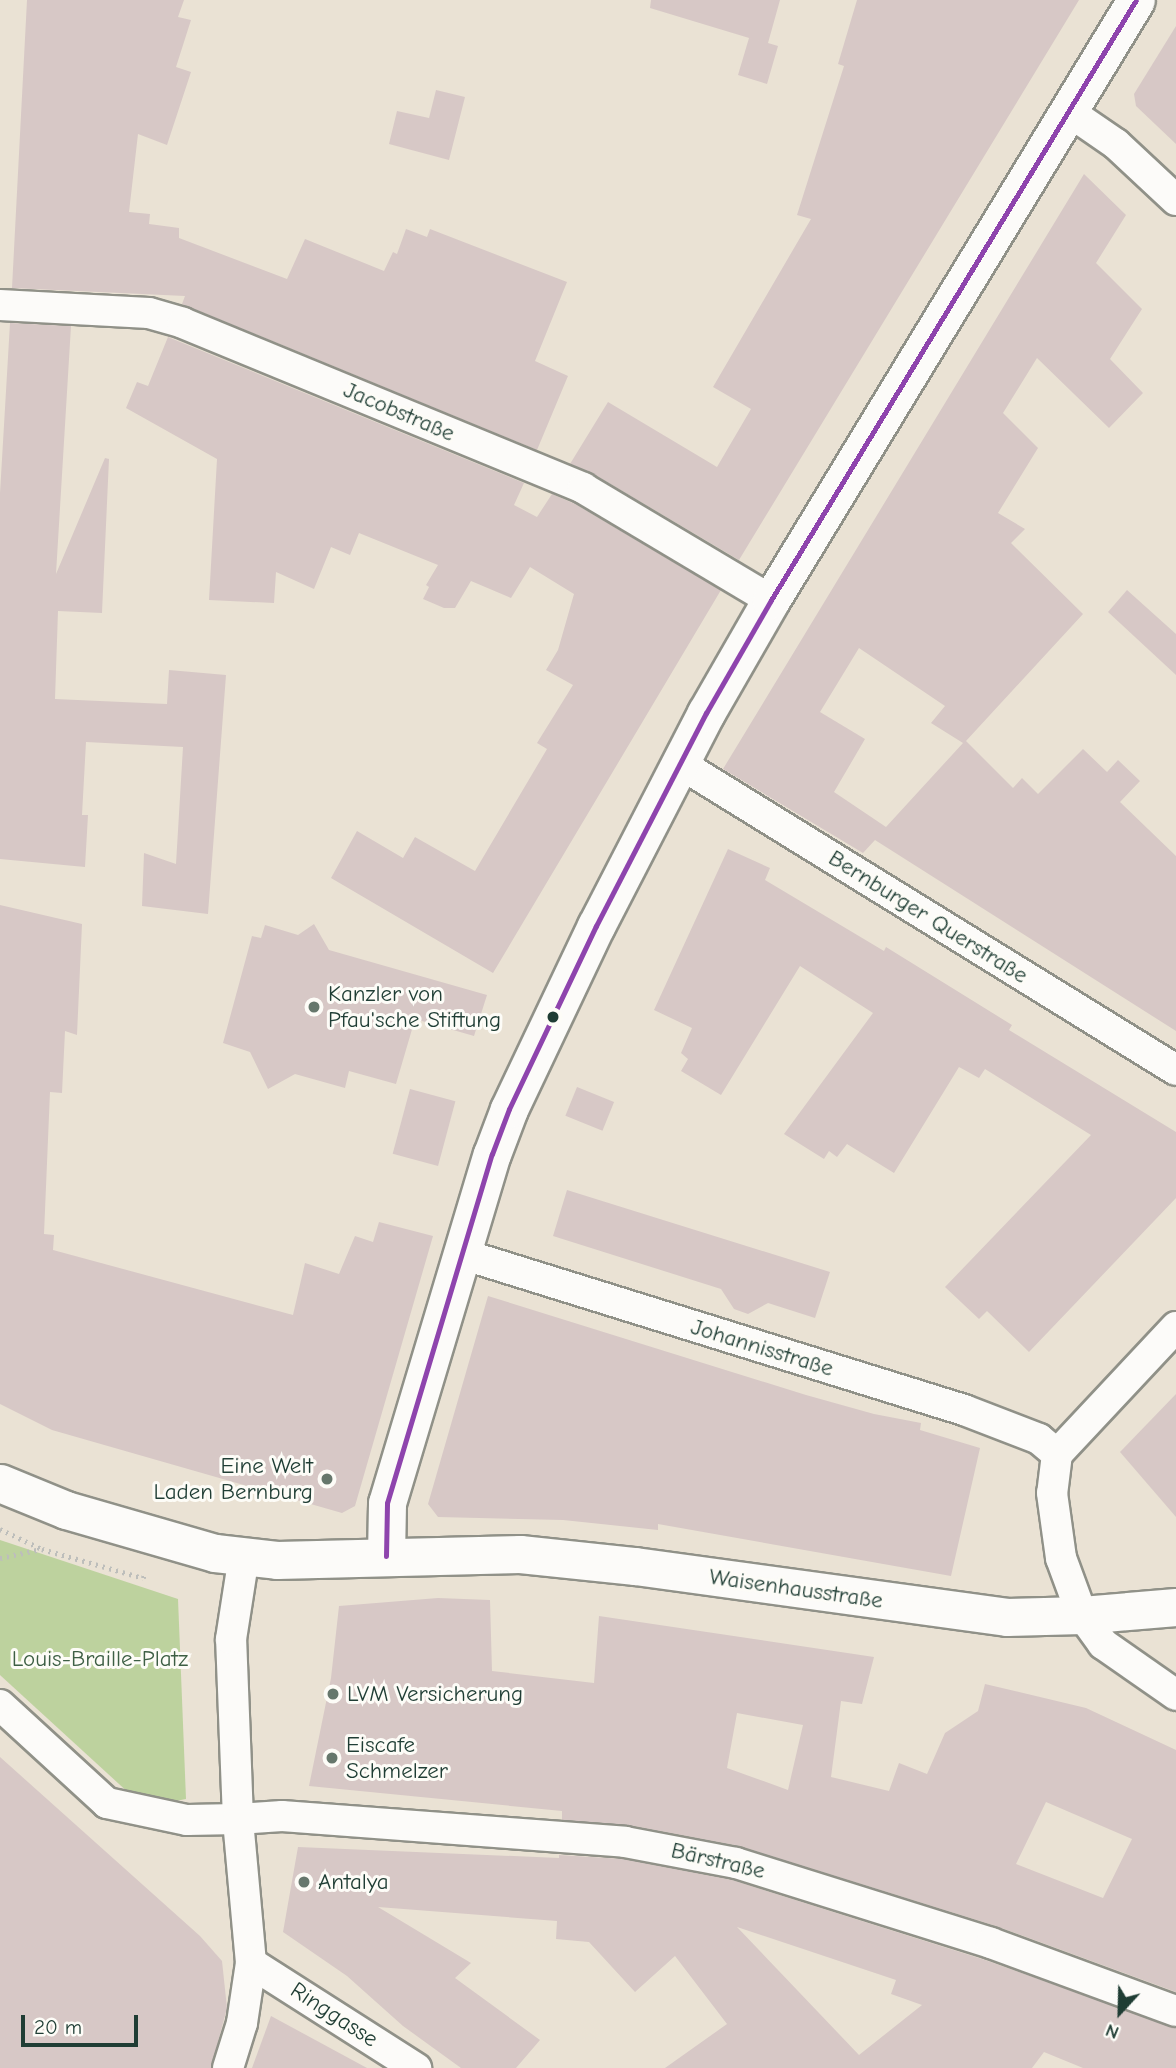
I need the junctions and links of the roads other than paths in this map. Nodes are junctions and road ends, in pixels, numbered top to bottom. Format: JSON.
{"nodes":[{"id":1,"x":1136,"y":0,"type":"edge"},
{"id":2,"x":1068,"y":111,"type":"junction"},
{"id":3,"x":1176,"y":201,"type":"edge"},
{"id":4,"x":0,"y":305,"type":"edge"},
{"id":5,"x":771,"y":600,"type":"junction"},
{"id":6,"x":679,"y":763,"type":"junction"},
{"id":7,"x":1176,"y":1070,"type":"edge"},
{"id":8,"x":462,"y":1254,"type":"junction"},
{"id":9,"x":1176,"y":1327,"type":"edge"},
{"id":10,"x":1057,"y":1454,"type":"junction"},
{"id":11,"x":0,"y":1483,"type":"edge"},
{"id":12,"x":244,"y":1556,"type":"junction"},
{"id":13,"x":386,"y":1556,"type":"junction"},
{"id":14,"x":1176,"y":1607,"type":"edge"},
{"id":15,"x":1082,"y":1615,"type":"junction"},
{"id":16,"x":1176,"y":1695,"type":"edge"},
{"id":17,"x":0,"y":1705,"type":"edge"},
{"id":18,"x":238,"y":1819,"type":"junction"},
{"id":19,"x":251,"y":1963,"type":"junction"},
{"id":20,"x":1176,"y":2011,"type":"edge"},
{"id":21,"x":228,"y":2068,"type":"edge"},
{"id":22,"x":416,"y":2068,"type":"edge"}],
"edges":[{"from":1,"to":2,"type":"street"},
{"from":2,"to":3,"type":"street"},
{"from":2,"to":5,"type":"street"},
{"from":4,"to":5,"type":"street","name":"Jacobstraße"},
{"from":5,"to":6,"type":"street"},
{"from":6,"to":7,"type":"street","name":"Bernburger Querstraße"},
{"from":6,"to":8,"type":"street"},
{"from":8,"to":10,"type":"street","name":"Johannisstraße"},
{"from":8,"to":13,"type":"street"},
{"from":9,"to":10,"type":"street"},
{"from":10,"to":15,"type":"street"},
{"from":11,"to":12,"type":"street"},
{"from":12,"to":13,"type":"street"},
{"from":12,"to":18,"type":"street"},
{"from":13,"to":15,"type":"street","name":"Waisenhausstraße"},
{"from":14,"to":15,"type":"street","name":"Waisenhausstraße"},
{"from":15,"to":16,"type":"street"},
{"from":17,"to":18,"type":"street"},
{"from":18,"to":19,"type":"street"},
{"from":18,"to":20,"type":"street","name":"Bärstraße"},
{"from":19,"to":21,"type":"street"},
{"from":19,"to":22,"type":"street","name":"Ringgasse"}]}
